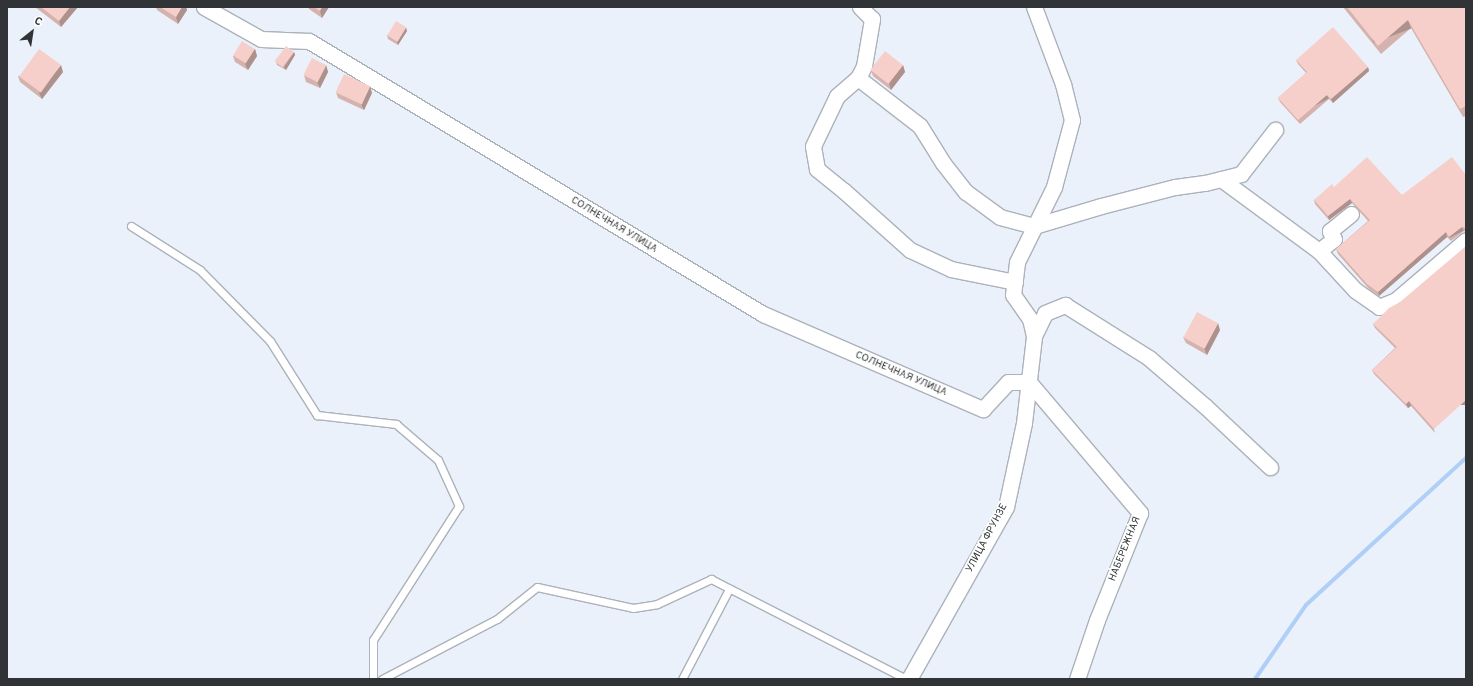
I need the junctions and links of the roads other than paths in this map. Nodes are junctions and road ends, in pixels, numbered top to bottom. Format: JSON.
{"nodes":[{"id":1,"x":204,"y":7,"type":"edge"},
{"id":2,"x":860,"y":7,"type":"edge"},
{"id":3,"x":1034,"y":7,"type":"edge"},
{"id":4,"x":858,"y":78,"type":"junction"},
{"id":5,"x":1275,"y":130,"type":"dead end"},
{"id":6,"x":1221,"y":179,"type":"junction"},
{"id":7,"x":1351,"y":214,"type":"dead end"},
{"id":8,"x":131,"y":226,"type":"dead end"},
{"id":9,"x":1034,"y":226,"type":"junction"},
{"id":10,"x":1466,"y":240,"type":"edge"},
{"id":11,"x":1319,"y":251,"type":"junction"},
{"id":12,"x":1014,"y":282,"type":"junction"},
{"id":13,"x":1034,"y":336,"type":"junction"},
{"id":14,"x":1029,"y":382,"type":"junction"},
{"id":15,"x":1270,"y":467,"type":"dead end"},
{"id":16,"x":729,"y":589,"type":"junction"},
{"id":17,"x":374,"y":679,"type":"edge"},
{"id":18,"x":382,"y":679,"type":"edge"},
{"id":19,"x":682,"y":679,"type":"edge"},
{"id":20,"x":906,"y":679,"type":"edge"},
{"id":21,"x":909,"y":679,"type":"edge"},
{"id":22,"x":1078,"y":679,"type":"edge"}],
"edges":[{"from":1,"to":14,"type":"street","name":"СОЛНЕЧНАЯ УЛИЦА"},
{"from":2,"to":4,"type":"street"},
{"from":3,"to":9,"type":"street"},
{"from":4,"to":9,"type":"street"},
{"from":4,"to":12,"type":"street"},
{"from":5,"to":6,"type":"street"},
{"from":6,"to":9,"type":"street"},
{"from":6,"to":11,"type":"street"},
{"from":7,"to":11,"type":"street"},
{"from":8,"to":17,"type":"lane"},
{"from":9,"to":12,"type":"street"},
{"from":10,"to":11,"type":"street"},
{"from":12,"to":13,"type":"street"},
{"from":13,"to":14,"type":"street","name":"УЛИЦА ФРУНЗЕ"},
{"from":13,"to":15,"type":"street"},
{"from":14,"to":21,"type":"street","name":"УЛИЦА ФРУНЗЕ"},
{"from":14,"to":22,"type":"street","name":"НАБЕРЕЖНАЯ"},
{"from":16,"to":18,"type":"lane"},
{"from":16,"to":19,"type":"lane"},
{"from":16,"to":20,"type":"lane"}]}
